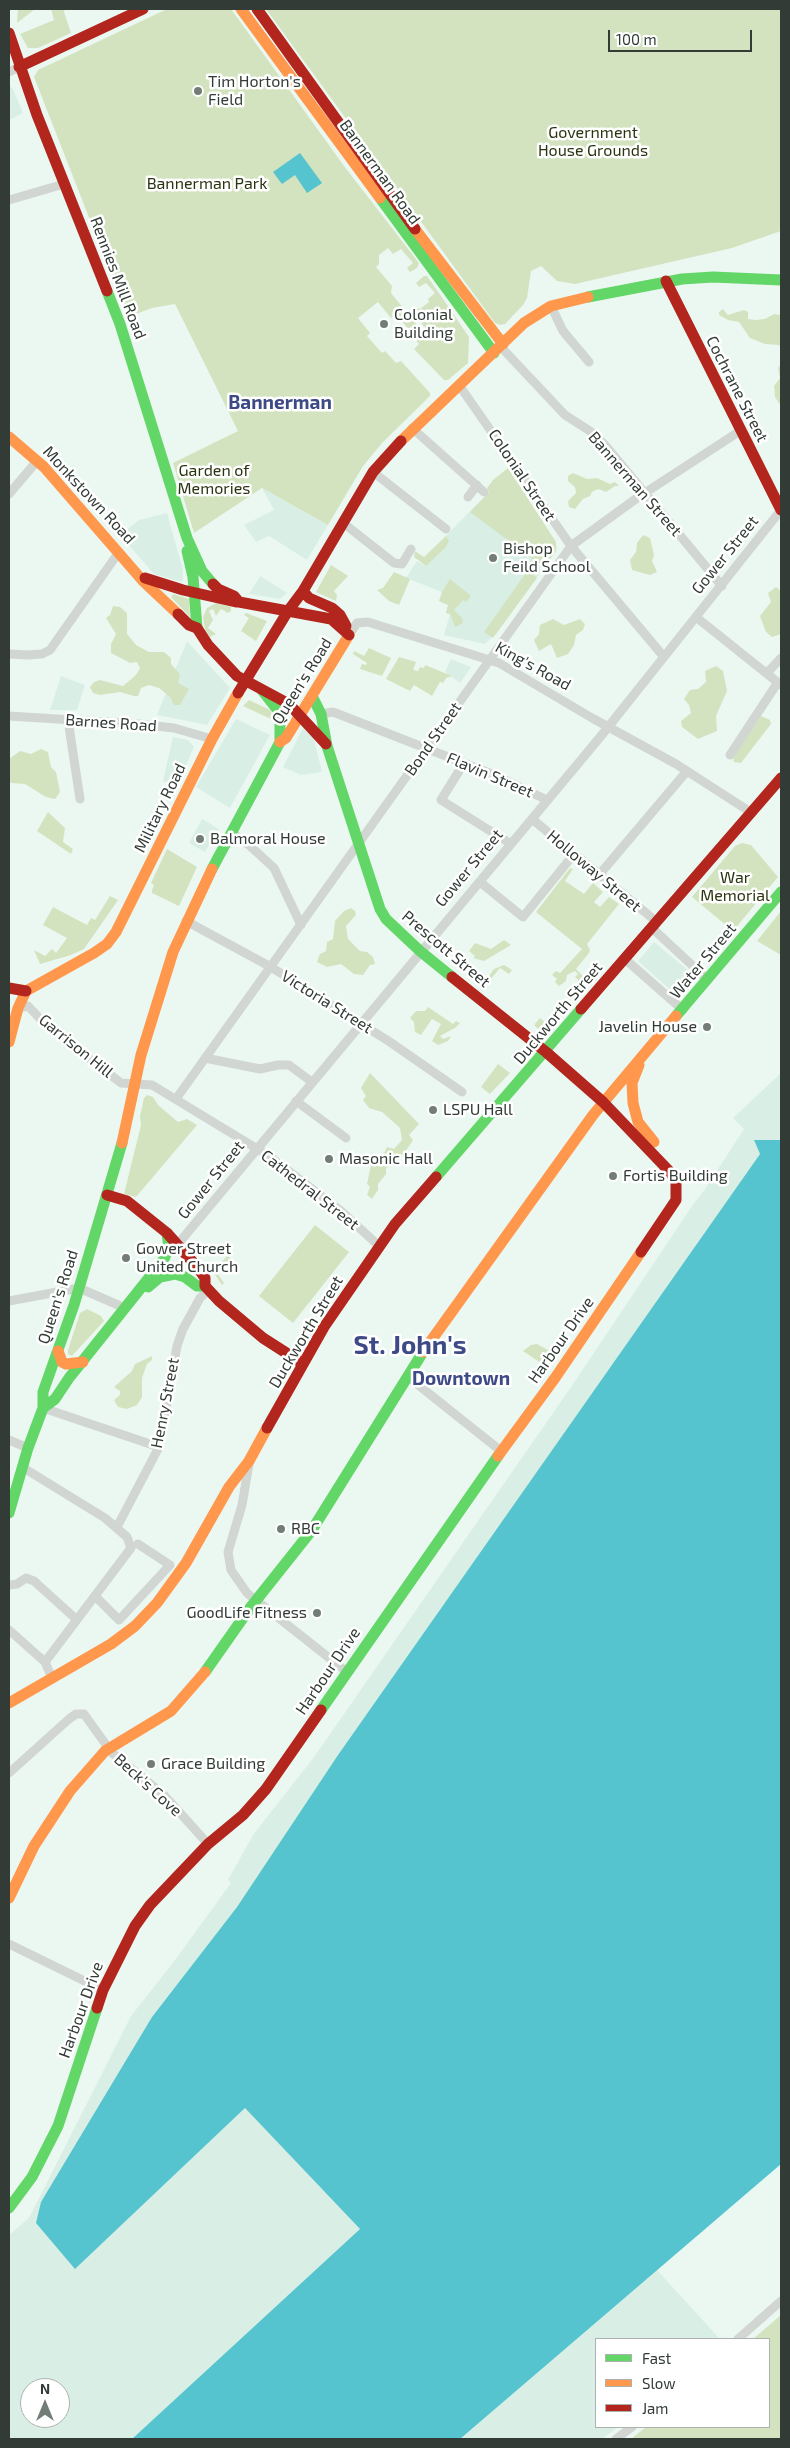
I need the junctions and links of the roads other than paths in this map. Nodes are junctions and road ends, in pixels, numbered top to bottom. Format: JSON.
{"nodes":[{"id":1,"x":143,"y":9,"type":"edge"},
{"id":2,"x":241,"y":9,"type":"edge"},
{"id":3,"x":257,"y":9,"type":"edge"},
{"id":4,"x":9,"y":33,"type":"edge"},
{"id":5,"x":14,"y":69,"type":"edge"},
{"id":6,"x":64,"y":184,"type":"junction"},
{"id":7,"x":9,"y":200,"type":"edge"},
{"id":8,"x":781,"y":280,"type":"edge"},
{"id":9,"x":666,"y":281,"type":"junction"},
{"id":10,"x":551,"y":306,"type":"junction"},
{"id":11,"x":499,"y":348,"type":"junction"},
{"id":12,"x":589,"y":362,"type":"dead end"},
{"id":13,"x":459,"y":385,"type":"junction"},
{"id":14,"x":412,"y":428,"type":"junction"},
{"id":15,"x":740,"y":431,"type":"junction"},
{"id":16,"x":9,"y":437,"type":"edge"},
{"id":17,"x":37,"y":461,"type":"junction"},
{"id":18,"x":373,"y":472,"type":"junction"},
{"id":19,"x":645,"y":493,"type":"junction"},
{"id":20,"x":9,"y":494,"type":"edge"},
{"id":21,"x":468,"y":497,"type":"dead end"},
{"id":22,"x":781,"y":510,"type":"edge"},
{"id":23,"x":342,"y":522,"type":"junction"},
{"id":24,"x":446,"y":529,"type":"dead end"},
{"id":25,"x":187,"y":538,"type":"junction"},
{"id":26,"x":571,"y":546,"type":"junction"},
{"id":27,"x":412,"y":549,"type":"dead end"},
{"id":28,"x":119,"y":552,"type":"junction"},
{"id":29,"x":142,"y":577,"type":"junction"},
{"id":30,"x":722,"y":586,"type":"junction"},
{"id":31,"x":303,"y":591,"type":"junction"},
{"id":32,"x":194,"y":593,"type":"junction"},
{"id":33,"x":239,"y":602,"type":"junction"},
{"id":34,"x":288,"y":611,"type":"junction"},
{"id":35,"x":696,"y":617,"type":"junction"},
{"id":36,"x":196,"y":628,"type":"junction"},
{"id":37,"x":349,"y":635,"type":"junction"},
{"id":38,"x":9,"y":654,"type":"edge"},
{"id":39,"x":664,"y":657,"type":"junction"},
{"id":40,"x":781,"y":658,"type":"edge"},
{"id":41,"x":490,"y":659,"type":"junction"},
{"id":42,"x":767,"y":673,"type":"junction"},
{"id":43,"x":245,"y":680,"type":"junction"},
{"id":44,"x":780,"y":683,"type":"edge"},
{"id":45,"x":262,"y":690,"type":"junction"},
{"id":46,"x":312,"y":696,"type":"junction"},
{"id":47,"x":300,"y":714,"type":"junction"},
{"id":48,"x":321,"y":714,"type":"junction"},
{"id":49,"x":9,"y":716,"type":"edge"},
{"id":50,"x":68,"y":720,"type":"junction"},
{"id":51,"x":608,"y":727,"type":"junction"},
{"id":52,"x":212,"y":739,"type":"junction"},
{"id":53,"x":280,"y":742,"type":"junction"},
{"id":54,"x":328,"y":746,"type":"junction"},
{"id":55,"x":426,"y":748,"type":"junction"},
{"id":56,"x":730,"y":755,"type":"dead end"},
{"id":57,"x":464,"y":763,"type":"junction"},
{"id":58,"x":688,"y":771,"type":"junction"},
{"id":59,"x":781,"y":778,"type":"edge"},
{"id":60,"x":80,"y":799,"type":"dead end"},
{"id":61,"x":547,"y":800,"type":"junction"},
{"id":62,"x":752,"y":813,"type":"junction"},
{"id":63,"x":532,"y":819,"type":"junction"},
{"id":64,"x":231,"y":832,"type":"junction"},
{"id":65,"x":359,"y":842,"type":"junction"},
{"id":66,"x":512,"y":844,"type":"junction"},
{"id":67,"x":574,"y":854,"type":"junction"},
{"id":68,"x":600,"y":875,"type":"junction"},
{"id":69,"x":480,"y":882,"type":"junction"},
{"id":70,"x":781,"y":892,"type":"edge"},
{"id":71,"x":186,"y":921,"type":"junction"},
{"id":72,"x":301,"y":925,"type":"junction"},
{"id":73,"x":655,"y":925,"type":"junction"},
{"id":74,"x":420,"y":951,"type":"junction"},
{"id":75,"x":625,"y":959,"type":"junction"},
{"id":76,"x":271,"y":967,"type":"junction"},
{"id":77,"x":708,"y":980,"type":"junction"},
{"id":78,"x":9,"y":988,"type":"edge"},
{"id":79,"x":26,"y":991,"type":"junction"},
{"id":80,"x":14,"y":1006,"type":"edge"},
{"id":81,"x":683,"y":1010,"type":"junction"},
{"id":82,"x":361,"y":1023,"type":"junction"},
{"id":83,"x":9,"y":1042,"type":"edge"},
{"id":84,"x":546,"y":1052,"type":"junction"},
{"id":85,"x":205,"y":1058,"type":"junction"},
{"id":86,"x":640,"y":1059,"type":"junction"},
{"id":87,"x":312,"y":1082,"type":"junction"},
{"id":88,"x":134,"y":1084,"type":"junction"},
{"id":89,"x":462,"y":1092,"type":"dead end"},
{"id":90,"x":176,"y":1099,"type":"junction"},
{"id":91,"x":296,"y":1101,"type":"junction"},
{"id":92,"x":603,"y":1102,"type":"junction"},
{"id":93,"x":346,"y":1138,"type":"dead end"},
{"id":94,"x":257,"y":1149,"type":"junction"},
{"id":95,"x":658,"y":1158,"type":"junction"},
{"id":96,"x":107,"y":1195,"type":"junction"},
{"id":97,"x":167,"y":1232,"type":"junction"},
{"id":98,"x":178,"y":1244,"type":"junction"},
{"id":99,"x":379,"y":1246,"type":"junction"},
{"id":100,"x":142,"y":1287,"type":"junction"},
{"id":101,"x":79,"y":1288,"type":"junction"},
{"id":102,"x":207,"y":1288,"type":"junction"},
{"id":103,"x":9,"y":1301,"type":"edge"},
{"id":104,"x":125,"y":1308,"type":"junction"},
{"id":105,"x":58,"y":1351,"type":"junction"},
{"id":106,"x":82,"y":1362,"type":"junction"},
{"id":107,"x":302,"y":1363,"type":"junction"},
{"id":108,"x":407,"y":1376,"type":"junction"},
{"id":109,"x":43,"y":1408,"type":"junction"},
{"id":110,"x":9,"y":1440,"type":"edge"},
{"id":111,"x":159,"y":1447,"type":"junction"},
{"id":112,"x":28,"y":1448,"type":"junction"},
{"id":113,"x":501,"y":1451,"type":"junction"},
{"id":114,"x":249,"y":1461,"type":"junction"},
{"id":115,"x":22,"y":1467,"type":"junction"},
{"id":116,"x":9,"y":1513,"type":"edge"},
{"id":117,"x":117,"y":1527,"type":"junction"},
{"id":118,"x":138,"y":1544,"type":"dead end"},
{"id":119,"x":9,"y":1585,"type":"edge"},
{"id":120,"x":98,"y":1599,"type":"dead end"},
{"id":121,"x":256,"y":1600,"type":"junction"},
{"id":122,"x":76,"y":1619,"type":"junction"},
{"id":123,"x":9,"y":1630,"type":"edge"},
{"id":124,"x":44,"y":1662,"type":"junction"},
{"id":125,"x":347,"y":1672,"type":"junction"},
{"id":126,"x":51,"y":1676,"type":"junction"},
{"id":127,"x":9,"y":1703,"type":"edge"},
{"id":128,"x":108,"y":1749,"type":"junction"},
{"id":129,"x":9,"y":1773,"type":"edge"},
{"id":130,"x":208,"y":1844,"type":"junction"},
{"id":131,"x":9,"y":1898,"type":"edge"},
{"id":132,"x":9,"y":1944,"type":"edge"},
{"id":133,"x":103,"y":1990,"type":"junction"},
{"id":134,"x":9,"y":2208,"type":"edge"},
{"id":135,"x":781,"y":2300,"type":"edge"},
{"id":136,"x":739,"y":2338,"type":"edge"},
{"id":137,"x":631,"y":2428,"type":"edge"},
{"id":138,"x":616,"y":2439,"type":"edge"}],
"edges":[{"from":1,"to":5,"type":"main road"},
{"from":2,"to":11,"type":"main road","name":"Bannerman Road"},
{"from":3,"to":11,"type":"main road","name":"Bannerman Road"},
{"from":4,"to":5,"type":"main road","name":"Rennies Mill Road"},
{"from":5,"to":6,"type":"main road","name":"Rennies Mill Road"},
{"from":6,"to":7,"type":"street"},
{"from":6,"to":25,"type":"main road","name":"Rennies Mill Road"},
{"from":8,"to":9,"type":"main road","name":"Military Road"},
{"from":9,"to":10,"type":"main road","name":"Military Road"},
{"from":9,"to":15,"type":"main road","name":"Cochrane Street"},
{"from":10,"to":11,"type":"main road","name":"Military Road"},
{"from":10,"to":12,"type":"street"},
{"from":11,"to":13,"type":"main road","name":"Military Road"},
{"from":11,"to":19,"type":"street","name":"Bannerman Street"},
{"from":13,"to":14,"type":"main road","name":"Military Road"},
{"from":13,"to":26,"type":"street","name":"Colonial Street"},
{"from":14,"to":18,"type":"main road","name":"Military Road"},
{"from":14,"to":21,"type":"street"},
{"from":15,"to":19,"type":"street","name":"Bond Street"},
{"from":15,"to":22,"type":"main road","name":"Cochrane Street"},
{"from":16,"to":17,"type":"main road","name":"Monkstown Road"},
{"from":17,"to":20,"type":"street"},
{"from":17,"to":28,"type":"main road","name":"Monkstown Road"},
{"from":18,"to":23,"type":"main road","name":"Military Road"},
{"from":18,"to":24,"type":"street"},
{"from":19,"to":26,"type":"street","name":"Bond Street"},
{"from":19,"to":30,"type":"street","name":"Bannerman Street"},
{"from":22,"to":30,"type":"street","name":"Gower Street"},
{"from":23,"to":27,"type":"street"},
{"from":23,"to":31,"type":"main road","name":"Military Road"},
{"from":25,"to":32,"type":"main road","name":"Rennies Mill Road"},
{"from":25,"to":33,"type":"main road","name":"Rennies Mill Road"},
{"from":26,"to":39,"type":"street","name":"Colonial Street"},
{"from":26,"to":41,"type":"street","name":"Bond Street"},
{"from":28,"to":29,"type":"main road","name":"Monkstown Road"},
{"from":28,"to":38,"type":"street"},
{"from":29,"to":32,"type":"main road"},
{"from":29,"to":36,"type":"main road","name":"Monkstown Road"},
{"from":30,"to":35,"type":"street","name":"Gower Street"},
{"from":31,"to":34,"type":"main road","name":"Military Road"},
{"from":31,"to":37,"type":"main road"},
{"from":32,"to":33,"type":"main road"},
{"from":32,"to":36,"type":"main road","name":"Rennies Mill Road"},
{"from":33,"to":34,"type":"main road","name":"Rennies Mill Road"},
{"from":34,"to":37,"type":"main road","name":"Rennies Mill Road"},
{"from":34,"to":43,"type":"main road","name":"Military Road"},
{"from":35,"to":39,"type":"street","name":"Gower Street"},
{"from":35,"to":42,"type":"street"},
{"from":36,"to":43,"type":"main road","name":"Monkstown Road"},
{"from":37,"to":41,"type":"street","name":"King's Road"},
{"from":37,"to":46,"type":"main road","name":"Queen's Road"},
{"from":39,"to":51,"type":"street","name":"Gower Street"},
{"from":40,"to":42,"type":"street"},
{"from":41,"to":51,"type":"street","name":"King's Road"},
{"from":41,"to":55,"type":"street","name":"Bond Street"},
{"from":42,"to":44,"type":"street"},
{"from":43,"to":45,"type":"main road","name":"Prescott Street"},
{"from":43,"to":52,"type":"main road","name":"Military Road"},
{"from":44,"to":56,"type":"street"},
{"from":45,"to":47,"type":"main road","name":"Prescott Street"},
{"from":45,"to":53,"type":"main road"},
{"from":46,"to":47,"type":"main road","name":"Queen's Road"},
{"from":46,"to":48,"type":"main road","name":"Prescott Street"},
{"from":47,"to":53,"type":"main road","name":"Queen's Road"},
{"from":47,"to":54,"type":"main road","name":"Prescott Street"},
{"from":48,"to":54,"type":"main road","name":"Prescott Street"},
{"from":48,"to":55,"type":"street","name":"Flavin Street"},
{"from":49,"to":50,"type":"street","name":"Barnes Road"},
{"from":50,"to":52,"type":"street","name":"Barnes Road"},
{"from":50,"to":60,"type":"street"},
{"from":51,"to":58,"type":"street","name":"King's Road"},
{"from":51,"to":61,"type":"street","name":"Gower Street"},
{"from":52,"to":79,"type":"main road","name":"Military Road"},
{"from":53,"to":64,"type":"main road","name":"Queen's Road"},
{"from":54,"to":65,"type":"main road","name":"Prescott Street"},
{"from":55,"to":57,"type":"street","name":"Flavin Street"},
{"from":55,"to":65,"type":"street","name":"Bond Street"},
{"from":57,"to":61,"type":"street","name":"Flavin Street"},
{"from":57,"to":66,"type":"street"},
{"from":58,"to":62,"type":"street","name":"King's Road"},
{"from":58,"to":68,"type":"street"},
{"from":59,"to":62,"type":"main road","name":"Duckworth Street"},
{"from":61,"to":63,"type":"street","name":"Gower Street"},
{"from":62,"to":73,"type":"main road","name":"Duckworth Street"},
{"from":63,"to":66,"type":"street","name":"Gower Street"},
{"from":63,"to":67,"type":"street","name":"Holloway Street"},
{"from":64,"to":71,"type":"main road","name":"Queen's Road"},
{"from":64,"to":72,"type":"street"},
{"from":65,"to":72,"type":"street","name":"Bond Street"},
{"from":65,"to":74,"type":"main road","name":"Prescott Street"},
{"from":66,"to":69,"type":"street","name":"Gower Street"},
{"from":67,"to":68,"type":"street","name":"Holloway Street"},
{"from":67,"to":69,"type":"street"},
{"from":68,"to":73,"type":"street","name":"Holloway Street"},
{"from":69,"to":74,"type":"street","name":"Gower Street"},
{"from":70,"to":77,"type":"main road","name":"Water Street"},
{"from":71,"to":76,"type":"street","name":"Victoria Street"},
{"from":71,"to":88,"type":"main road","name":"Queen's Road"},
{"from":72,"to":76,"type":"street","name":"Bond Street"},
{"from":73,"to":75,"type":"main road","name":"Duckworth Street"},
{"from":73,"to":77,"type":"street","name":"Holloway Street"},
{"from":74,"to":82,"type":"street","name":"Gower Street"},
{"from":74,"to":84,"type":"main road","name":"Prescott Street"},
{"from":75,"to":81,"type":"street"},
{"from":75,"to":84,"type":"main road","name":"Duckworth Street"},
{"from":76,"to":82,"type":"street","name":"Victoria Street"},
{"from":76,"to":85,"type":"street","name":"Bond Street"},
{"from":77,"to":81,"type":"main road","name":"Water Street"},
{"from":78,"to":79,"type":"main road"},
{"from":79,"to":80,"type":"main road"},
{"from":80,"to":83,"type":"main road"},
{"from":80,"to":88,"type":"street","name":"Garrison Hill"},
{"from":81,"to":86,"type":"main road","name":"Water Street"},
{"from":82,"to":87,"type":"street","name":"Gower Street"},
{"from":82,"to":89,"type":"street","name":"Victoria Street"},
{"from":84,"to":92,"type":"main road","name":"Prescott Street"},
{"from":84,"to":99,"type":"main road","name":"Duckworth Street"},
{"from":85,"to":87,"type":"street"},
{"from":85,"to":90,"type":"street","name":"Bond Street"},
{"from":86,"to":92,"type":"main road","name":"Water Street"},
{"from":86,"to":95,"type":"main road"},
{"from":87,"to":91,"type":"street","name":"Gower Street"},
{"from":88,"to":90,"type":"street","name":"Cathedral Street"},
{"from":88,"to":96,"type":"main road","name":"Queen's Road"},
{"from":90,"to":94,"type":"street","name":"Cathedral Street"},
{"from":91,"to":93,"type":"street"},
{"from":91,"to":94,"type":"street","name":"Gower Street"},
{"from":92,"to":95,"type":"main road","name":"Prescott Street"},
{"from":92,"to":108,"type":"main road","name":"Water Street"},
{"from":94,"to":98,"type":"street","name":"Gower Street"},
{"from":94,"to":99,"type":"street","name":"Cathedral Street"},
{"from":95,"to":113,"type":"main road","name":"Harbour Drive"},
{"from":96,"to":97,"type":"main road"},
{"from":96,"to":101,"type":"main road","name":"Queen's Road"},
{"from":97,"to":98,"type":"main road"},
{"from":97,"to":100,"type":"main road","name":"Gower Street"},
{"from":98,"to":102,"type":"main road"},
{"from":99,"to":107,"type":"main road","name":"Duckworth Street"},
{"from":100,"to":102,"type":"main road"},
{"from":100,"to":104,"type":"main road","name":"Gower Street"},
{"from":101,"to":103,"type":"street"},
{"from":101,"to":104,"type":"street"},
{"from":101,"to":105,"type":"main road","name":"Queen's Road"},
{"from":102,"to":107,"type":"main road"},
{"from":102,"to":111,"type":"street","name":"Henry Street"},
{"from":104,"to":106,"type":"main road","name":"Gower Street"},
{"from":105,"to":106,"type":"main road"},
{"from":105,"to":109,"type":"main road","name":"Queen's Road"},
{"from":106,"to":109,"type":"main road","name":"Gower Street"},
{"from":107,"to":114,"type":"main road","name":"Duckworth Street"},
{"from":108,"to":113,"type":"street"},
{"from":108,"to":121,"type":"main road","name":"Water Street"},
{"from":109,"to":111,"type":"street"},
{"from":109,"to":112,"type":"main road"},
{"from":110,"to":112,"type":"street"},
{"from":111,"to":117,"type":"street","name":"Henry Street"},
{"from":112,"to":115,"type":"main road"},
{"from":113,"to":125,"type":"main road","name":"Harbour Drive"},
{"from":114,"to":121,"type":"street"},
{"from":114,"to":126,"type":"main road","name":"Duckworth Street"},
{"from":115,"to":116,"type":"main road"},
{"from":115,"to":117,"type":"street"},
{"from":117,"to":122,"type":"street"},
{"from":118,"to":120,"type":"street"},
{"from":119,"to":122,"type":"street"},
{"from":121,"to":125,"type":"street"},
{"from":121,"to":128,"type":"main road","name":"Water Street"},
{"from":122,"to":124,"type":"street"},
{"from":123,"to":124,"type":"street"},
{"from":124,"to":126,"type":"street"},
{"from":125,"to":130,"type":"main road","name":"Harbour Drive"},
{"from":126,"to":127,"type":"main road","name":"Duckworth Street"},
{"from":128,"to":129,"type":"street"},
{"from":128,"to":130,"type":"street","name":"Beck's Cove"},
{"from":128,"to":131,"type":"main road","name":"Water Street"},
{"from":130,"to":133,"type":"main road","name":"Harbour Drive"},
{"from":132,"to":133,"type":"street"},
{"from":133,"to":134,"type":"main road","name":"Harbour Drive"},
{"from":135,"to":136,"type":"street"},
{"from":137,"to":138,"type":"street"}]}
